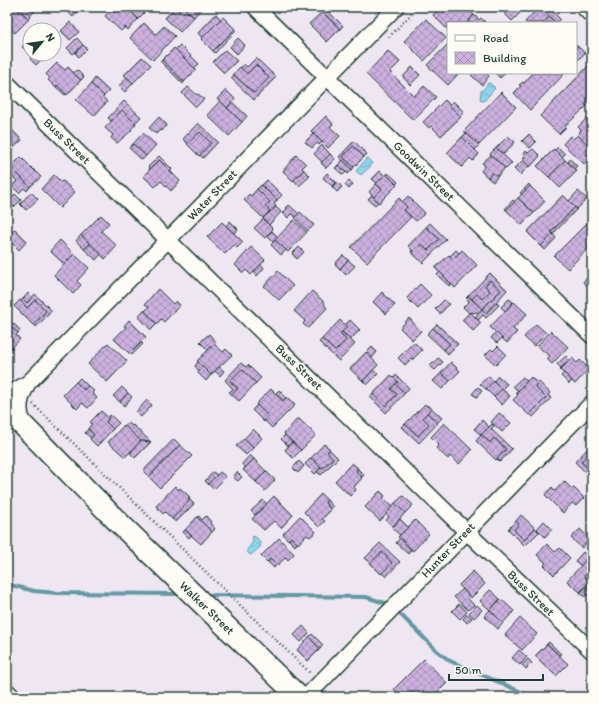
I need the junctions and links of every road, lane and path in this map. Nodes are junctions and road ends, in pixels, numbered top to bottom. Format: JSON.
{"nodes":[{"id":1,"x":255,"y":7,"type":"edge"},
{"id":2,"x":396,"y":7,"type":"edge"},
{"id":3,"x":418,"y":7,"type":"edge"},
{"id":4,"x":583,"y":7,"type":"edge"},
{"id":5,"x":592,"y":16,"type":"edge"},
{"id":6,"x":389,"y":37,"type":"dead end"},
{"id":7,"x":327,"y":77,"type":"junction"},
{"id":8,"x":7,"y":82,"type":"edge"},
{"id":9,"x":168,"y":240,"type":"junction"},
{"id":10,"x":592,"y":336,"type":"edge"},
{"id":11,"x":28,"y":383,"type":"junction"},
{"id":12,"x":7,"y":393,"type":"edge"},
{"id":13,"x":29,"y":400,"type":"dead end"},
{"id":14,"x":592,"y":403,"type":"edge"},
{"id":15,"x":7,"y":409,"type":"edge"},
{"id":16,"x":16,"y":426,"type":"edge"},
{"id":17,"x":466,"y":531,"type":"junction"},
{"id":18,"x":592,"y":651,"type":"edge"},
{"id":19,"x":312,"y":676,"type":"dead end"},
{"id":20,"x":7,"y":691,"type":"edge"},
{"id":21,"x":330,"y":693,"type":"dead end"},
{"id":22,"x":13,"y":697,"type":"edge"},
{"id":23,"x":299,"y":697,"type":"edge"},
{"id":24,"x":306,"y":697,"type":"edge"},
{"id":25,"x":334,"y":697,"type":"edge"}],
"edges":[{"from":1,"to":7,"type":"street","name":"Goodwin Street"},
{"from":2,"to":7,"type":"street","name":"Water Street"},
{"from":3,"to":6,"type":"path"},
{"from":4,"to":5,"type":"street"},
{"from":7,"to":9,"type":"street","name":"Water Street"},
{"from":7,"to":10,"type":"street","name":"Goodwin Street"},
{"from":8,"to":9,"type":"street","name":"Buss Street"},
{"from":9,"to":11,"type":"street","name":"Water Street"},
{"from":9,"to":17,"type":"street","name":"Buss Street"},
{"from":11,"to":12,"type":"street","name":"Water Street"},
{"from":11,"to":16,"type":"street","name":"Water Street"},
{"from":13,"to":19,"type":"path"},
{"from":14,"to":17,"type":"street","name":"Hunter Street"},
{"from":15,"to":16,"type":"main road","name":"Walker Street"},
{"from":16,"to":23,"type":"main road","name":"Walker Street"},
{"from":17,"to":18,"type":"street","name":"Buss Street"},
{"from":17,"to":24,"type":"street","name":"Hunter Street"},
{"from":20,"to":22,"type":"street"},
{"from":21,"to":25,"type":"path"}]}
